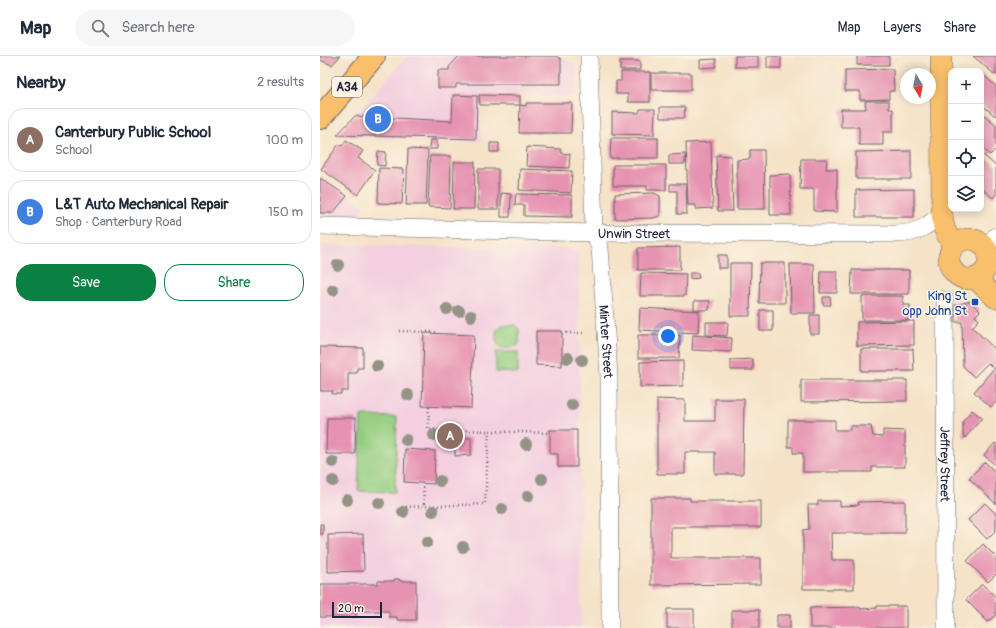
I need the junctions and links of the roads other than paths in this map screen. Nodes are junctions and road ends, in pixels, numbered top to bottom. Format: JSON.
{"nodes":[{"id":1,"x":374,"y":56,"type":"edge"},
{"id":2,"x":589,"y":56,"type":"edge"},
{"id":3,"x":941,"y":56,"type":"edge"},
{"id":4,"x":320,"y":118,"type":"edge"},
{"id":5,"x":942,"y":214,"type":"junction"},
{"id":6,"x":320,"y":226,"type":"edge"},
{"id":7,"x":594,"y":233,"type":"junction"},
{"id":8,"x":991,"y":242,"type":"edge"},
{"id":9,"x":953,"y":246,"type":"junction"},
{"id":10,"x":976,"y":278,"type":"junction"},
{"id":11,"x":996,"y":298,"type":"edge"},
{"id":12,"x":945,"y":300,"type":"dead end"},
{"id":13,"x":610,"y":628,"type":"edge"},
{"id":14,"x":946,"y":628,"type":"edge"}],
"edges":[{"from":1,"to":4,"type":"highway","number":"A34"},
{"from":2,"to":7,"type":"street","name":"Minter Street"},
{"from":3,"to":5,"type":"main road"},
{"from":5,"to":7,"type":"street","name":"Unwin Street"},
{"from":5,"to":9,"type":"main road"},
{"from":6,"to":7,"type":"street","name":"Unwin Street"},
{"from":7,"to":13,"type":"street","name":"Minter Street"},
{"from":8,"to":9,"type":"main road"},
{"from":8,"to":10,"type":"main road"},
{"from":9,"to":10,"type":"main road"},
{"from":10,"to":11,"type":"main road"},
{"from":12,"to":14,"type":"street","name":"Jeffrey Street"}]}
